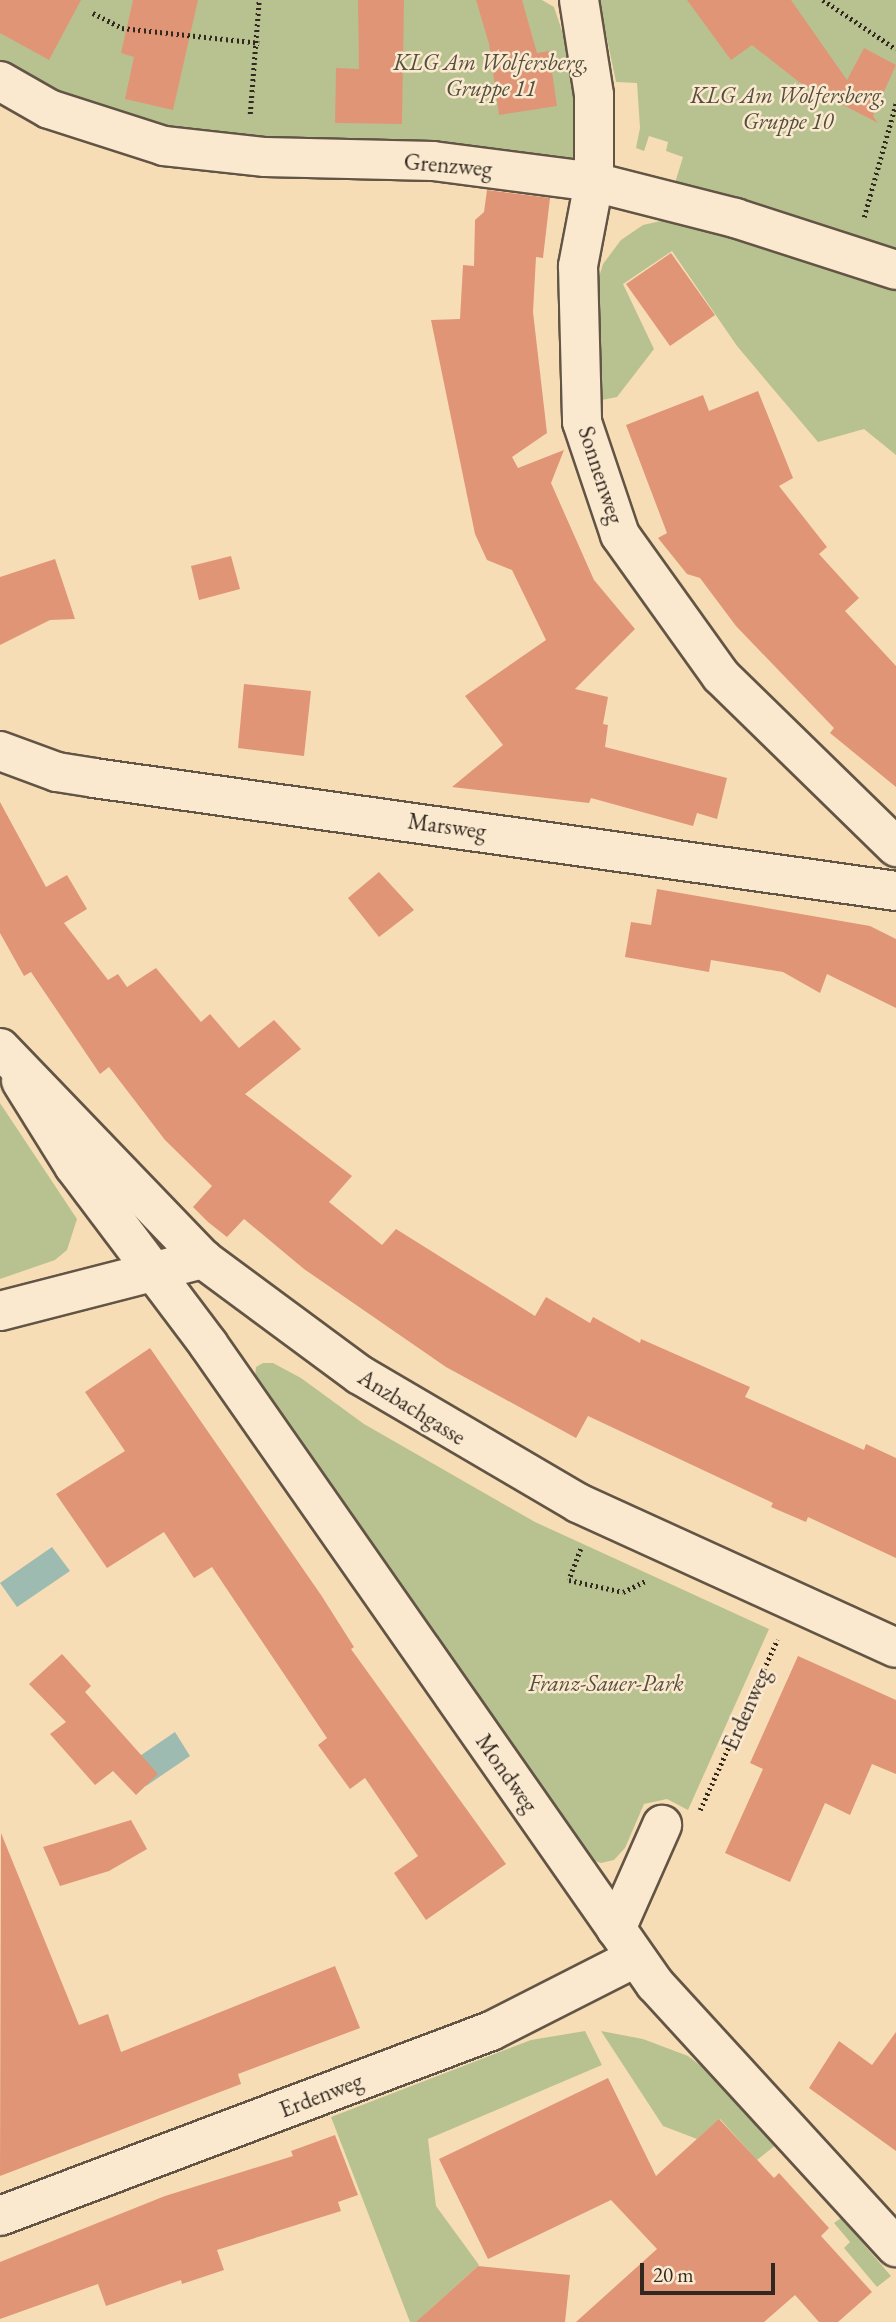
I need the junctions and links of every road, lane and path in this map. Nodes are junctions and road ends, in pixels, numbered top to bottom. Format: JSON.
{"nodes":[{"id":1,"x":259,"y":0,"type":"edge"},
{"id":2,"x":579,"y":0,"type":"edge"},
{"id":3,"x":823,"y":0,"type":"edge"},
{"id":4,"x":93,"y":13,"type":"dead end"},
{"id":5,"x":259,"y":43,"type":"junction"},
{"id":6,"x":896,"y":49,"type":"edge"},
{"id":7,"x":0,"y":81,"type":"edge"},
{"id":8,"x":896,"y":103,"type":"edge"},
{"id":9,"x":243,"y":154,"type":"junction"},
{"id":10,"x":594,"y":182,"type":"junction"},
{"id":11,"x":852,"y":256,"type":"junction"},
{"id":12,"x":896,"y":270,"type":"edge"},
{"id":13,"x":0,"y":751,"type":"edge"},
{"id":14,"x":896,"y":847,"type":"edge"},
{"id":15,"x":896,"y":891,"type":"edge"},
{"id":16,"x":2,"y":1051,"type":"edge"},
{"id":17,"x":203,"y":1259,"type":"junction"},
{"id":18,"x":150,"y":1271,"type":"junction"},
{"id":19,"x":0,"y":1311,"type":"edge"},
{"id":20,"x":694,"y":1557,"type":"junction"},
{"id":21,"x":569,"y":1580,"type":"dead end"},
{"id":22,"x":794,"y":1604,"type":"junction"},
{"id":23,"x":896,"y":1648,"type":"edge"},
{"id":24,"x":699,"y":1814,"type":"dead end"},
{"id":25,"x":662,"y":1825,"type":"dead end"},
{"id":26,"x":625,"y":1944,"type":"junction"},
{"id":27,"x":0,"y":2216,"type":"edge"},
{"id":28,"x":896,"y":2247,"type":"edge"}],
"edges":[{"from":1,"to":5,"type":"path"},
{"from":2,"to":10,"type":"street","name":"Sonnenweg"},
{"from":3,"to":6,"type":"path"},
{"from":4,"to":5,"type":"path"},
{"from":5,"to":9,"type":"path"},
{"from":7,"to":9,"type":"street","name":"Grenzweg"},
{"from":8,"to":11,"type":"path"},
{"from":9,"to":10,"type":"street","name":"Grenzweg"},
{"from":10,"to":11,"type":"street","name":"Grenzweg"},
{"from":10,"to":14,"type":"street","name":"Sonnenweg"},
{"from":11,"to":12,"type":"street","name":"Grenzweg"},
{"from":13,"to":15,"type":"street","name":"Marsweg"},
{"from":16,"to":17,"type":"street","name":"Anzbachgasse"},
{"from":16,"to":18,"type":"street","name":"Anzbachgasse"},
{"from":17,"to":18,"type":"street"},
{"from":17,"to":20,"type":"street","name":"Anzbachgasse"},
{"from":18,"to":19,"type":"street"},
{"from":18,"to":26,"type":"street","name":"Mondweg"},
{"from":20,"to":21,"type":"path"},
{"from":20,"to":22,"type":"street","name":"Anzbachgasse"},
{"from":22,"to":23,"type":"street","name":"Anzbachgasse"},
{"from":22,"to":24,"type":"path","name":"Erdenweg"},
{"from":25,"to":26,"type":"street"},
{"from":26,"to":27,"type":"street","name":"Erdenweg"},
{"from":26,"to":28,"type":"street","name":"Mondweg"}]}
